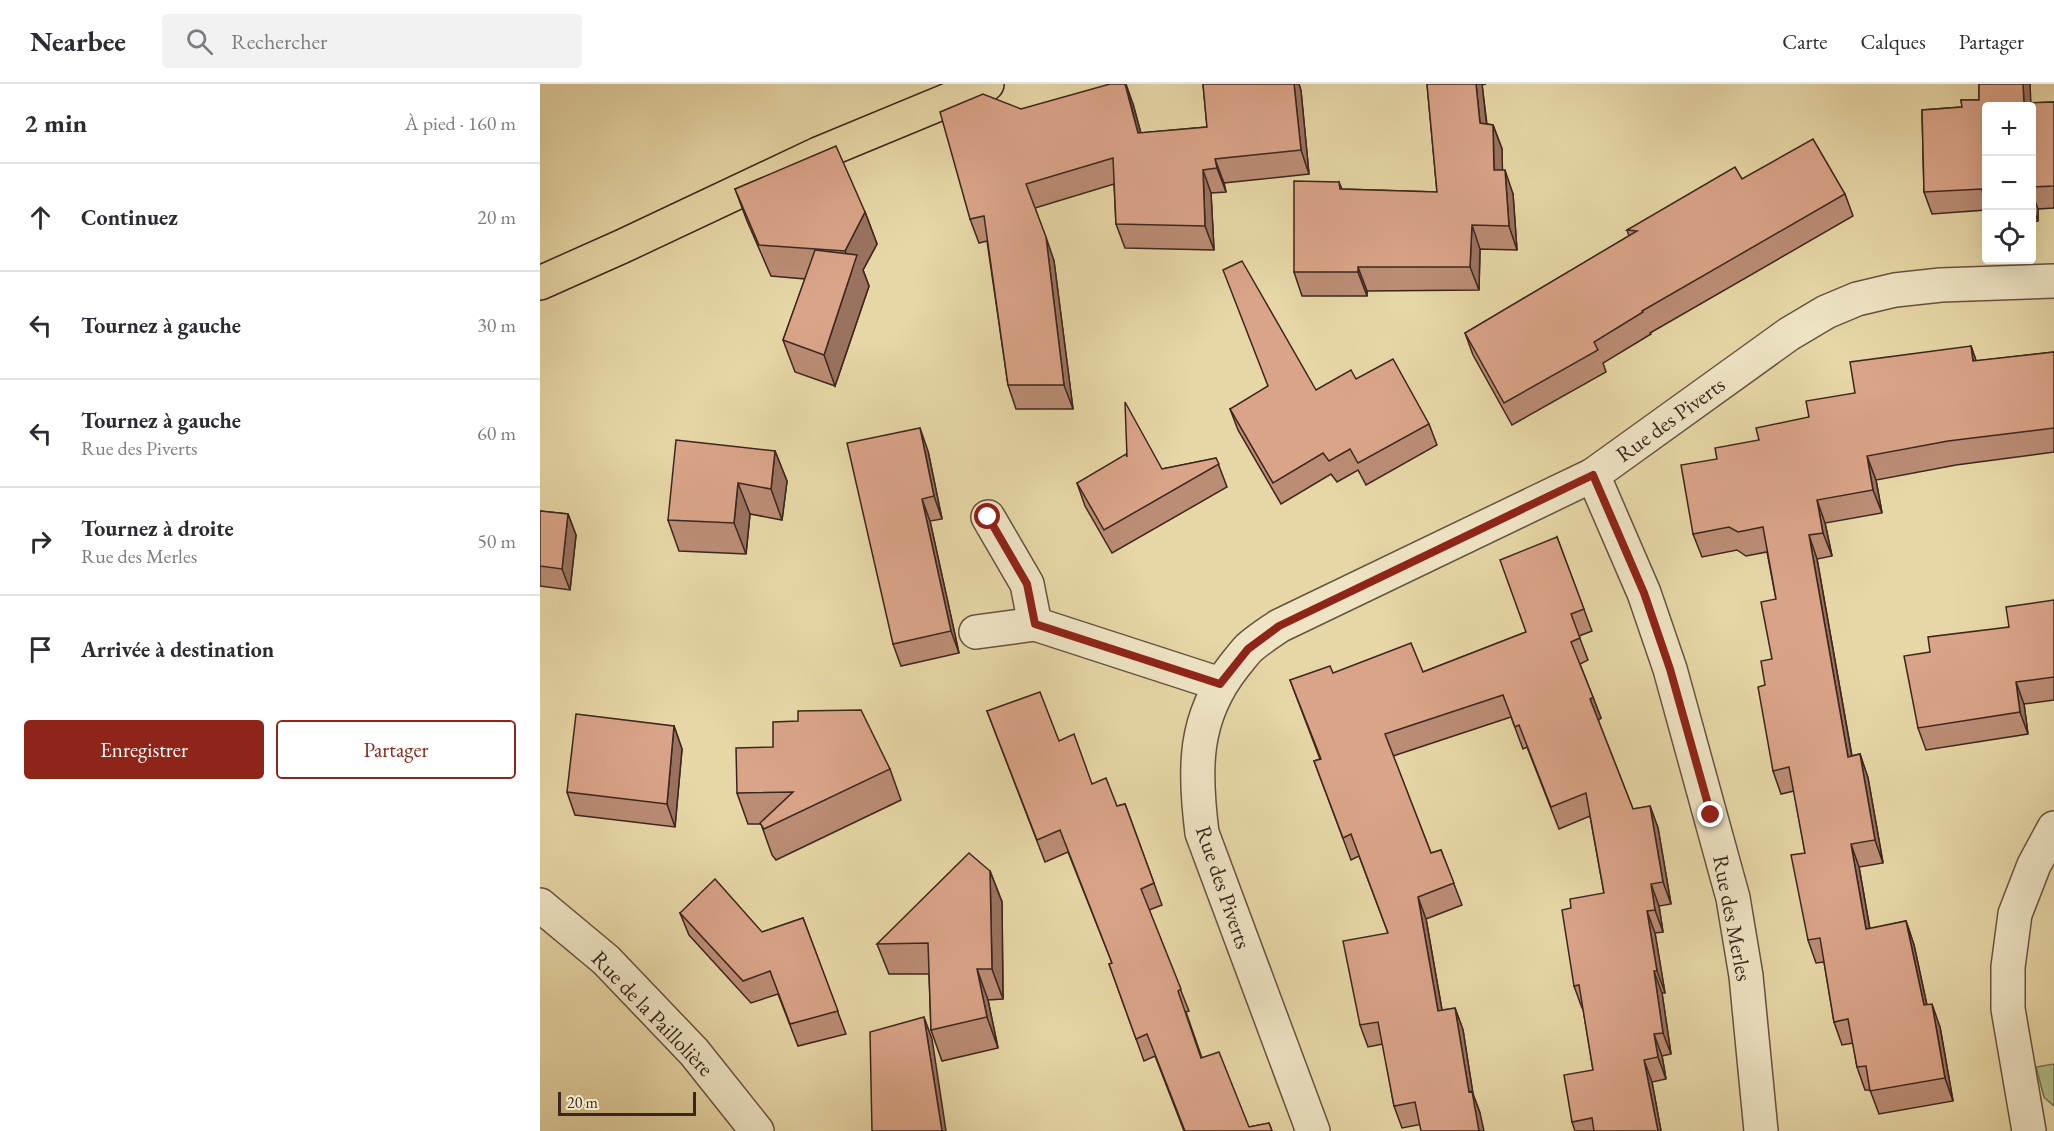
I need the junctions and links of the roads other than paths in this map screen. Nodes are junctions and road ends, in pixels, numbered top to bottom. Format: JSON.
{"nodes":[{"id":1,"x":987,"y":84,"type":"edge"},
{"id":2,"x":2054,"y":281,"type":"edge"},
{"id":3,"x":540,"y":283,"type":"edge"},
{"id":4,"x":1593,"y":475,"type":"junction"},
{"id":5,"x":988,"y":517,"type":"dead end"},
{"id":6,"x":1035,"y":624,"type":"junction"},
{"id":7,"x":976,"y":632,"type":"dead end"},
{"id":8,"x":1220,"y":684,"type":"junction"},
{"id":9,"x":2054,"y":828,"type":"edge"},
{"id":10,"x":540,"y":905,"type":"edge"},
{"id":11,"x":757,"y":1131,"type":"edge"},
{"id":12,"x":1313,"y":1131,"type":"edge"},
{"id":13,"x":1761,"y":1131,"type":"edge"},
{"id":14,"x":2030,"y":1131,"type":"edge"}],
"edges":[{"from":1,"to":3,"type":"main road"},
{"from":2,"to":4,"type":"street","name":"Rue des Piverts"},
{"from":4,"to":8,"type":"street","name":"Rue des Piverts"},
{"from":4,"to":13,"type":"street","name":"Rue des Merles"},
{"from":5,"to":6,"type":"street"},
{"from":6,"to":7,"type":"street"},
{"from":6,"to":8,"type":"street"},
{"from":8,"to":12,"type":"street","name":"Rue des Piverts"},
{"from":9,"to":14,"type":"street"},
{"from":10,"to":11,"type":"street","name":"Rue de la Paillolière"}]}
